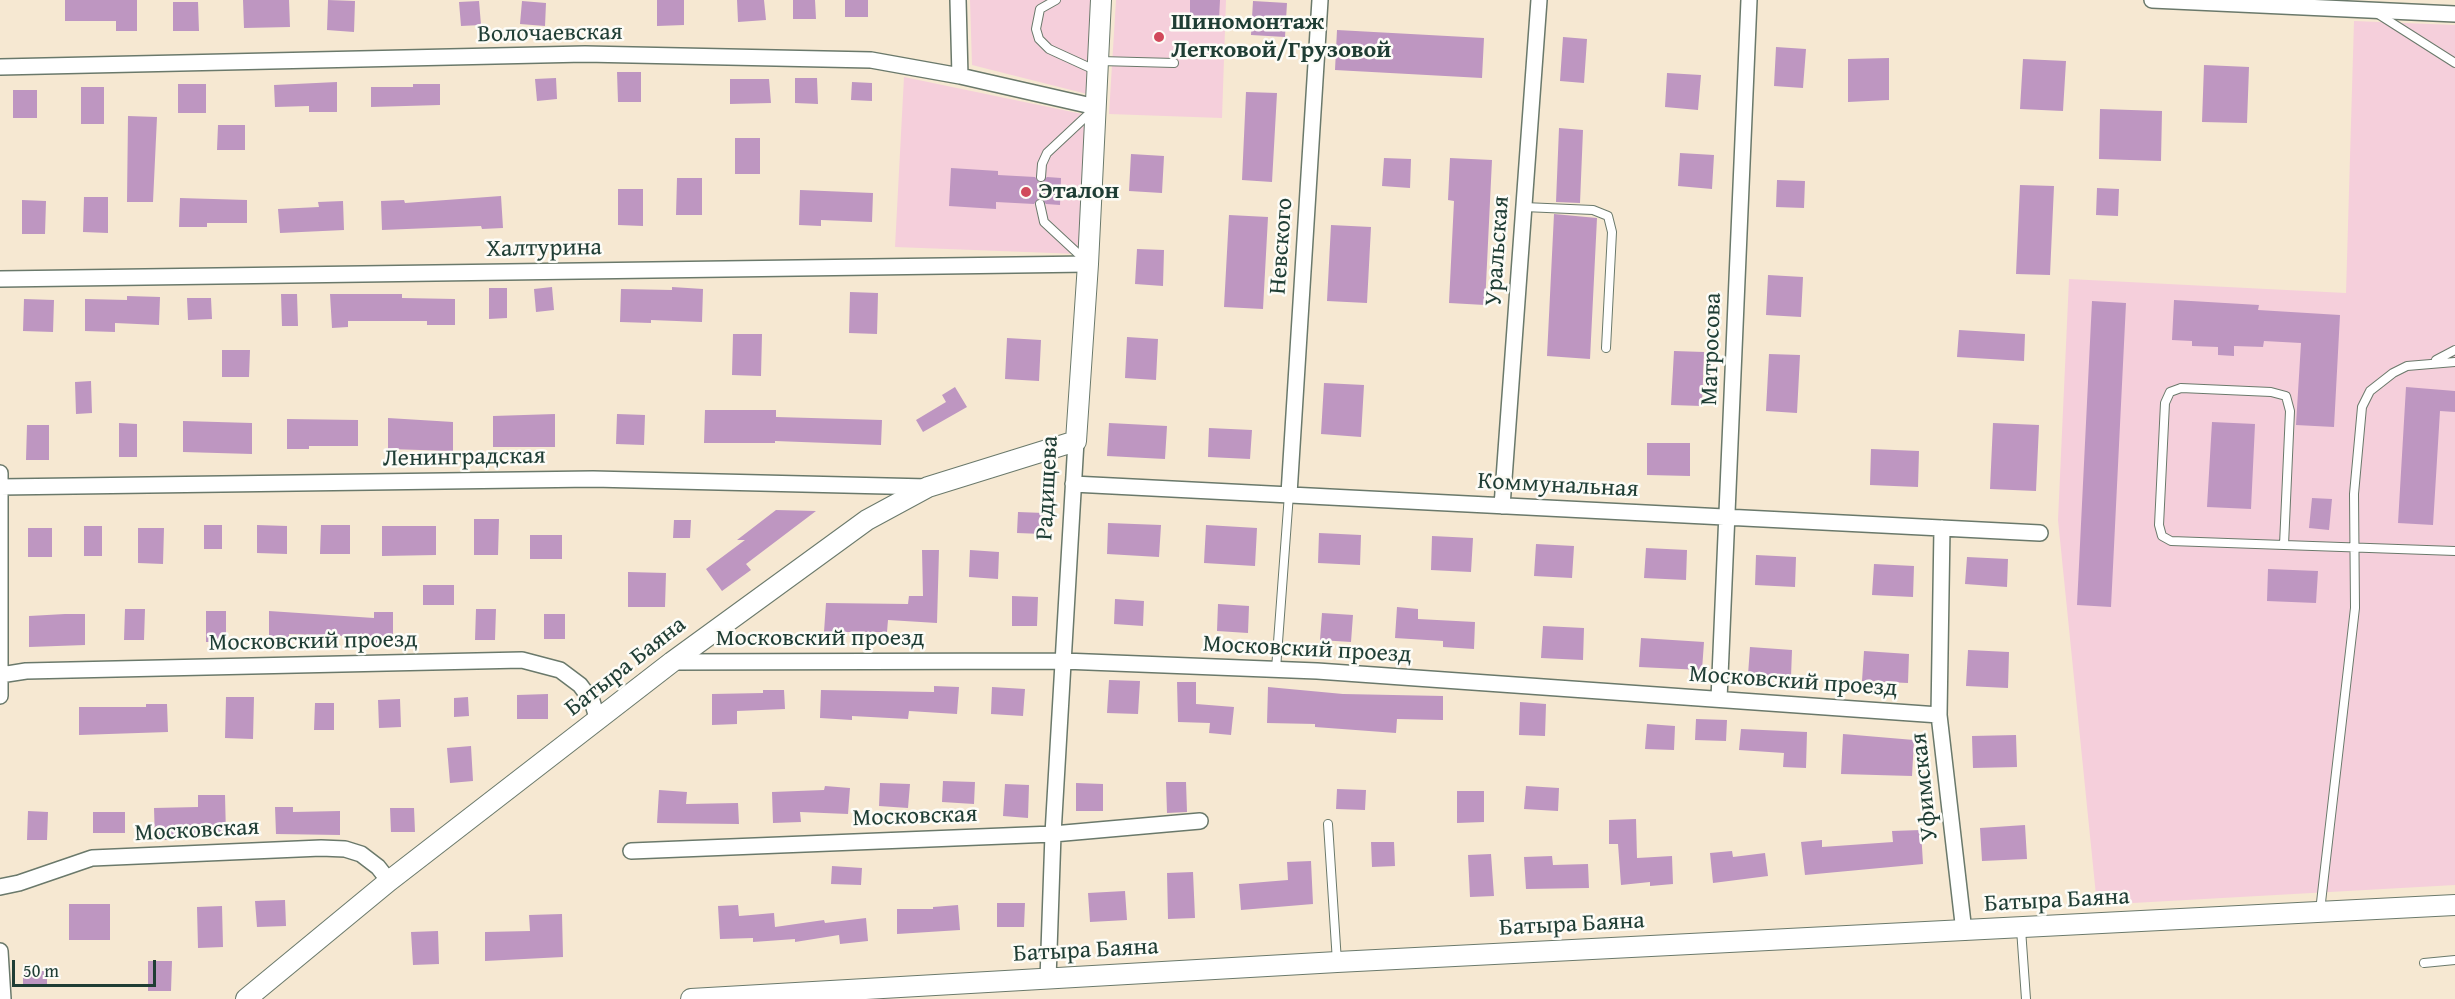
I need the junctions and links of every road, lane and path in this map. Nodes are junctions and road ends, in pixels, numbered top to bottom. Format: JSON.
{"nodes":[{"id":1,"x":958,"y":0,"type":"edge"},
{"id":2,"x":1056,"y":0,"type":"edge"},
{"id":3,"x":1101,"y":0,"type":"edge"},
{"id":4,"x":1320,"y":0,"type":"edge"},
{"id":5,"x":1539,"y":0,"type":"edge"},
{"id":6,"x":1749,"y":0,"type":"edge"},
{"id":7,"x":2152,"y":0,"type":"edge"},
{"id":8,"x":2371,"y":10,"type":"junction"},
{"id":9,"x":2455,"y":14,"type":"edge"},
{"id":10,"x":1174,"y":63,"type":"dead end"},
{"id":11,"x":2455,"y":63,"type":"edge"},
{"id":12,"x":1098,"y":66,"type":"junction"},
{"id":13,"x":0,"y":67,"type":"edge"},
{"id":14,"x":960,"y":76,"type":"junction"},
{"id":15,"x":1096,"y":107,"type":"junction"},
{"id":16,"x":1041,"y":177,"type":"dead end"},
{"id":17,"x":1040,"y":204,"type":"dead end"},
{"id":18,"x":1524,"y":207,"type":"junction"},
{"id":19,"x":1088,"y":264,"type":"junction"},
{"id":20,"x":0,"y":279,"type":"edge"},
{"id":21,"x":1606,"y":348,"type":"dead end"},
{"id":22,"x":2455,"y":350,"type":"edge"},
{"id":23,"x":2455,"y":362,"type":"edge"},
{"id":24,"x":2429,"y":363,"type":"junction"},
{"id":25,"x":1076,"y":441,"type":"junction"},
{"id":26,"x":0,"y":473,"type":"edge"},
{"id":27,"x":1073,"y":484,"type":"junction"},
{"id":28,"x":928,"y":486,"type":"junction"},
{"id":29,"x":0,"y":487,"type":"edge"},
{"id":30,"x":1288,"y":494,"type":"junction"},
{"id":31,"x":1502,"y":506,"type":"junction"},
{"id":32,"x":1727,"y":517,"type":"junction"},
{"id":33,"x":1942,"y":528,"type":"junction"},
{"id":34,"x":2040,"y":533,"type":"dead end"},
{"id":35,"x":2284,"y":545,"type":"junction"},
{"id":36,"x":2353,"y":548,"type":"junction"},
{"id":37,"x":2455,"y":551,"type":"edge"},
{"id":38,"x":1063,"y":661,"type":"junction"},
{"id":39,"x":672,"y":662,"type":"junction"},
{"id":40,"x":1276,"y":669,"type":"junction"},
{"id":41,"x":0,"y":675,"type":"edge"},
{"id":42,"x":0,"y":696,"type":"edge"},
{"id":43,"x":1719,"y":699,"type":"junction"},
{"id":44,"x":1939,"y":715,"type":"junction"},
{"id":45,"x":598,"y":721,"type":"junction"},
{"id":46,"x":1200,"y":821,"type":"dead end"},
{"id":47,"x":1328,"y":824,"type":"dead end"},
{"id":48,"x":1053,"y":834,"type":"junction"},
{"id":49,"x":631,"y":851,"type":"dead end"},
{"id":50,"x":389,"y":881,"type":"junction"},
{"id":51,"x":0,"y":887,"type":"edge"},
{"id":52,"x":2455,"y":905,"type":"edge"},
{"id":53,"x":2319,"y":912,"type":"junction"},
{"id":54,"x":2021,"y":929,"type":"junction"},
{"id":55,"x":1964,"y":932,"type":"junction"},
{"id":56,"x":0,"y":951,"type":"edge"},
{"id":57,"x":2455,"y":960,"type":"edge"},
{"id":58,"x":1337,"y":962,"type":"junction"},
{"id":59,"x":2424,"y":963,"type":"dead end"},
{"id":60,"x":1048,"y":979,"type":"junction"},
{"id":61,"x":816,"y":995,"type":"edge"},
{"id":62,"x":3,"y":999,"type":"edge"},
{"id":63,"x":246,"y":999,"type":"edge"},
{"id":64,"x":691,"y":999,"type":"edge"},
{"id":65,"x":2026,"y":999,"type":"edge"}],
"edges":[{"from":1,"to":14,"type":"street"},
{"from":2,"to":12,"type":"lane"},
{"from":3,"to":12,"type":"street","name":"Радищева"},
{"from":4,"to":30,"type":"street","name":"Невского"},
{"from":5,"to":18,"type":"street","name":"Уральская"},
{"from":6,"to":32,"type":"street","name":"Матросова"},
{"from":7,"to":8,"type":"street"},
{"from":8,"to":9,"type":"street"},
{"from":8,"to":11,"type":"lane"},
{"from":10,"to":12,"type":"lane"},
{"from":12,"to":15,"type":"street","name":"Радищева"},
{"from":13,"to":14,"type":"street","name":"Волочаевская"},
{"from":14,"to":15,"type":"street","name":"Волочаевская"},
{"from":15,"to":16,"type":"lane"},
{"from":15,"to":19,"type":"street","name":"Радищева"},
{"from":17,"to":19,"type":"lane"},
{"from":18,"to":21,"type":"lane"},
{"from":18,"to":31,"type":"street","name":"Уральская"},
{"from":19,"to":20,"type":"street","name":"Халтурина"},
{"from":19,"to":25,"type":"street","name":"Радищева"},
{"from":22,"to":24,"type":"lane"},
{"from":23,"to":24,"type":"lane"},
{"from":24,"to":36,"type":"lane"},
{"from":25,"to":27,"type":"street","name":"Радищева"},
{"from":25,"to":28,"type":"street","name":"Батыра Баяна"},
{"from":26,"to":29,"type":"street"},
{"from":27,"to":30,"type":"street","name":"Коммунальная"},
{"from":27,"to":38,"type":"street","name":"Радищева"},
{"from":28,"to":29,"type":"street","name":"Ленинградская"},
{"from":28,"to":39,"type":"street","name":"Батыра Баяна"},
{"from":29,"to":41,"type":"street"},
{"from":30,"to":31,"type":"street","name":"Коммунальная"},
{"from":30,"to":40,"type":"lane"},
{"from":31,"to":32,"type":"street","name":"Коммунальная"},
{"from":32,"to":33,"type":"street","name":"Коммунальная"},
{"from":32,"to":43,"type":"street","name":"Матросова"},
{"from":33,"to":34,"type":"street","name":"Коммунальная"},
{"from":33,"to":44,"type":"street","name":"Уфимская"},
{"from":35,"to":35,"type":"lane"},
{"from":35,"to":36,"type":"lane"},
{"from":36,"to":37,"type":"lane"},
{"from":36,"to":53,"type":"lane"},
{"from":38,"to":39,"type":"street","name":"Московский проезд"},
{"from":38,"to":40,"type":"street","name":"Московский проезд"},
{"from":38,"to":48,"type":"street","name":"Радищева"},
{"from":39,"to":45,"type":"street","name":"Батыра Баяна"},
{"from":40,"to":43,"type":"street","name":"Московский проезд"},
{"from":41,"to":42,"type":"street"},
{"from":41,"to":45,"type":"street","name":"Московский проезд"},
{"from":43,"to":44,"type":"street","name":"Московский проезд"},
{"from":44,"to":55,"type":"street","name":"Уфимская"},
{"from":45,"to":50,"type":"street","name":"Батыра Баяна"},
{"from":46,"to":48,"type":"street","name":"Московская"},
{"from":47,"to":58,"type":"lane"},
{"from":48,"to":49,"type":"street","name":"Московская"},
{"from":48,"to":60,"type":"street","name":"Радищева"},
{"from":50,"to":51,"type":"street","name":"Московская"},
{"from":50,"to":63,"type":"street","name":"Батыра Баяна"},
{"from":52,"to":53,"type":"street","name":"Батыра Баяна"},
{"from":53,"to":54,"type":"street","name":"Батыра Баяна"},
{"from":54,"to":55,"type":"street","name":"Батыра Баяна"},
{"from":54,"to":65,"type":"lane"},
{"from":55,"to":58,"type":"street","name":"Батыра Баяна"},
{"from":56,"to":62,"type":"street"},
{"from":57,"to":59,"type":"lane"},
{"from":58,"to":60,"type":"street","name":"Батыра Баяна"},
{"from":60,"to":61,"type":"street","name":"Батыра Баяна"},
{"from":61,"to":64,"type":"street","name":"Батыра Баяна"}]}
